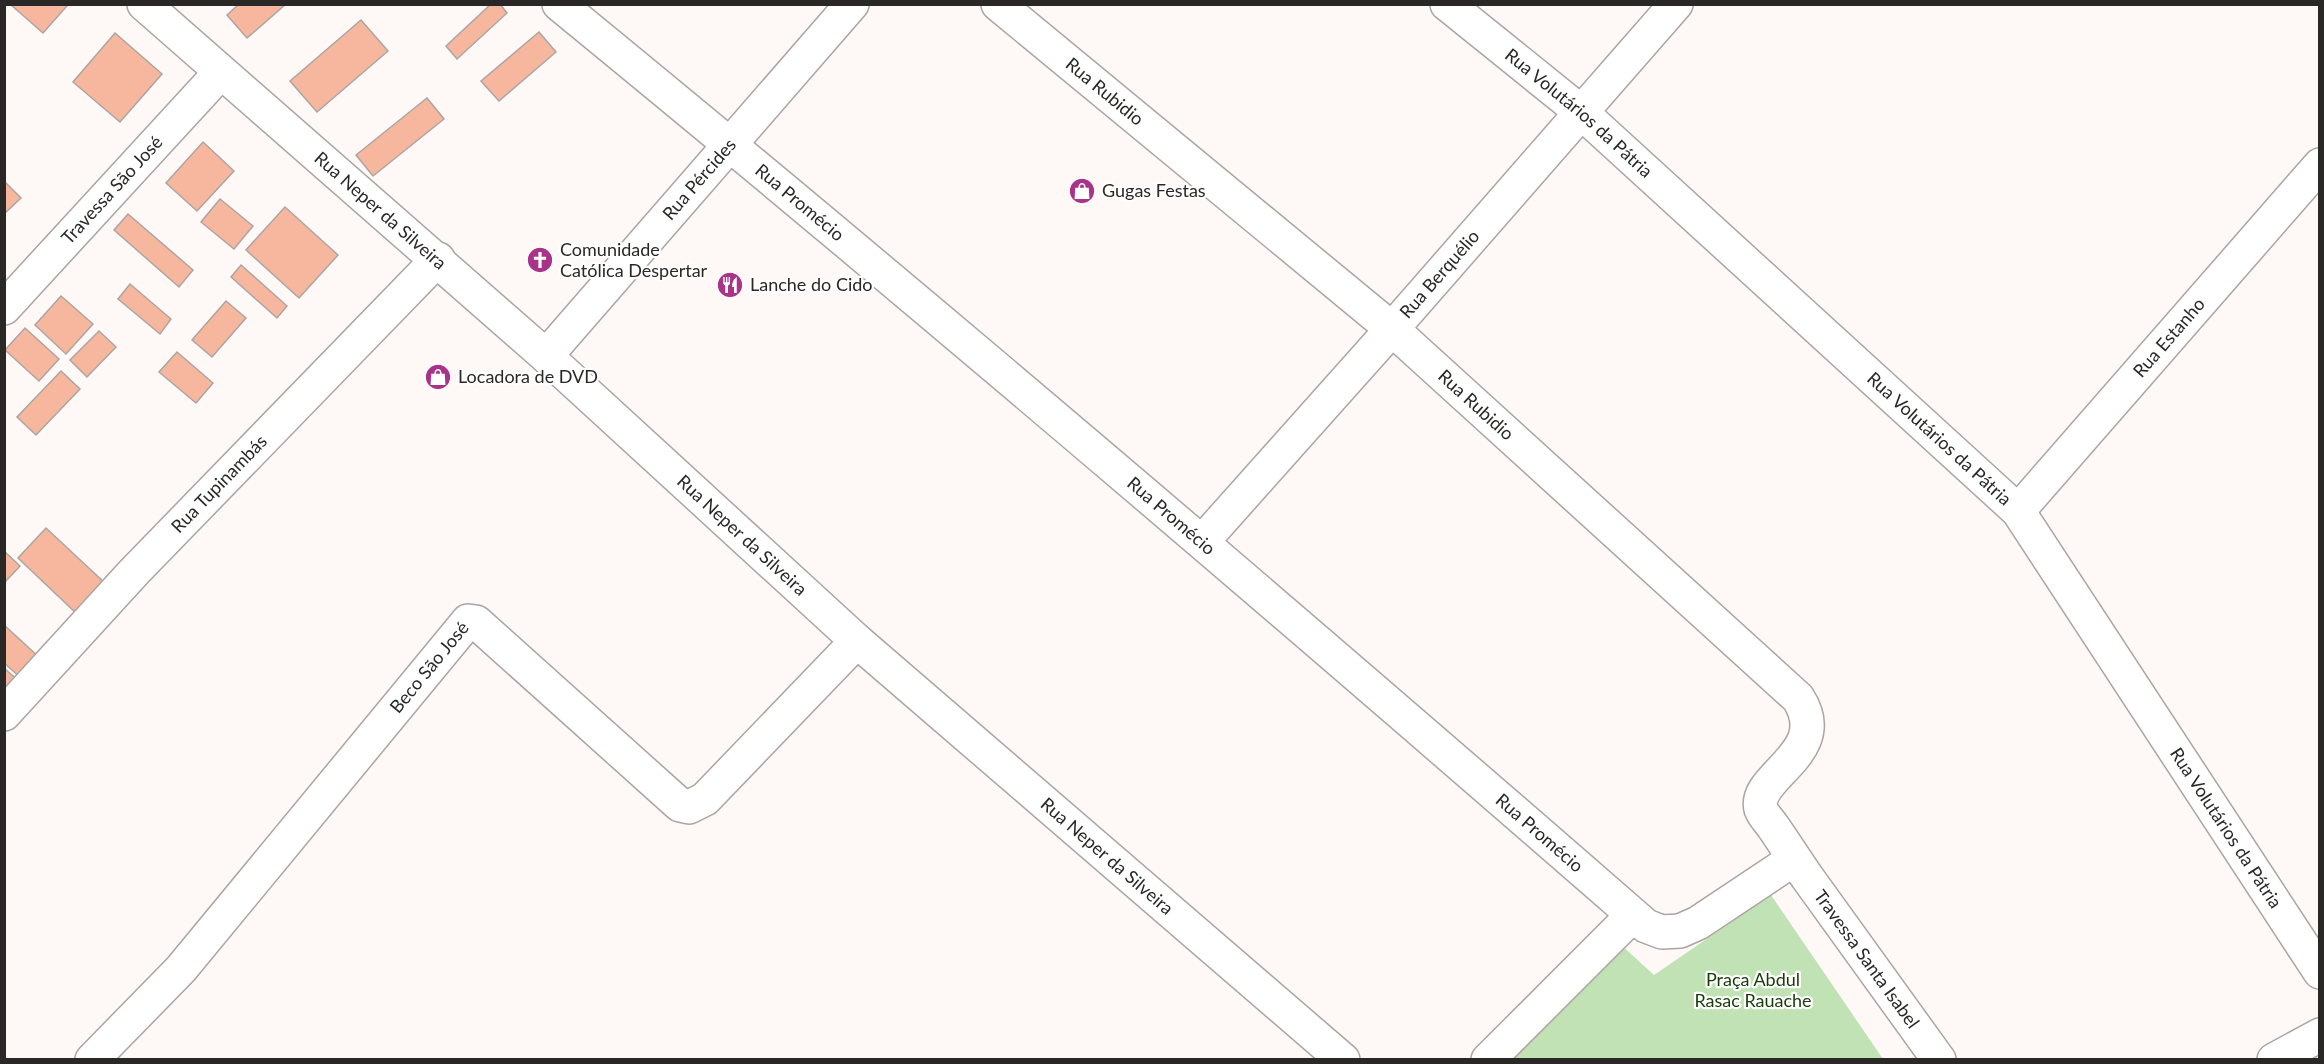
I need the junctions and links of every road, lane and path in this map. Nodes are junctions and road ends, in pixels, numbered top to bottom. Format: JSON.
{"nodes":[{"id":1,"x":144,"y":4,"type":"edge"},
{"id":2,"x":559,"y":4,"type":"edge"},
{"id":3,"x":852,"y":4,"type":"edge"},
{"id":4,"x":998,"y":4,"type":"edge"},
{"id":5,"x":1447,"y":4,"type":"edge"},
{"id":6,"x":1677,"y":4,"type":"edge"},
{"id":7,"x":220,"y":73,"type":"junction"},
{"id":8,"x":1581,"y":112,"type":"junction"},
{"id":9,"x":730,"y":144,"type":"junction"},
{"id":10,"x":2319,"y":165,"type":"edge"},
{"id":11,"x":438,"y":259,"type":"junction"},
{"id":12,"x":4,"y":308,"type":"edge"},
{"id":13,"x":1392,"y":329,"type":"junction"},
{"id":14,"x":546,"y":356,"type":"junction"},
{"id":15,"x":2018,"y":511,"type":"junction"},
{"id":16,"x":1202,"y":542,"type":"junction"},
{"id":17,"x":857,"y":641,"type":"junction"},
{"id":18,"x":4,"y":714,"type":"edge"},
{"id":19,"x":1794,"y":859,"type":"junction"},
{"id":20,"x":1633,"y":915,"type":"junction"},
{"id":21,"x":2319,"y":972,"type":"edge"},
{"id":22,"x":2319,"y":1035,"type":"edge"},
{"id":23,"x":92,"y":1059,"type":"edge"},
{"id":24,"x":1343,"y":1059,"type":"edge"},
{"id":25,"x":1488,"y":1059,"type":"edge"},
{"id":26,"x":1939,"y":1059,"type":"edge"},
{"id":27,"x":2274,"y":1059,"type":"edge"}],
"edges":[{"from":1,"to":7,"type":"street","name":"Rua Neper da Silveira"},
{"from":2,"to":9,"type":"street","name":"Rua Promécio"},
{"from":3,"to":9,"type":"street","name":"Rua Pércides"},
{"from":4,"to":13,"type":"street","name":"Rua Rubidio"},
{"from":5,"to":8,"type":"street","name":"Rua Volutários da Pátria"},
{"from":6,"to":8,"type":"street","name":"Rua Berquélio"},
{"from":7,"to":11,"type":"street","name":"Rua Neper da Silveira"},
{"from":7,"to":12,"type":"street","name":"Travessa São José"},
{"from":8,"to":13,"type":"street","name":"Rua Berquélio"},
{"from":8,"to":15,"type":"street","name":"Rua Volutários da Pátria"},
{"from":9,"to":14,"type":"street","name":"Rua Pércides"},
{"from":9,"to":16,"type":"street","name":"Rua Promécio"},
{"from":10,"to":15,"type":"street","name":"Rua Estanho"},
{"from":11,"to":14,"type":"street","name":"Rua Neper da Silveira"},
{"from":11,"to":18,"type":"street","name":"Rua Tupinambás"},
{"from":13,"to":16,"type":"street","name":"Rua Berquélio"},
{"from":13,"to":19,"type":"street","name":"Rua Rubidio"},
{"from":14,"to":17,"type":"street","name":"Rua Neper da Silveira"},
{"from":15,"to":21,"type":"street","name":"Rua Volutários da Pátria"},
{"from":16,"to":20,"type":"street","name":"Rua Promécio"},
{"from":17,"to":23,"type":"street","name":"Beco São José"},
{"from":17,"to":24,"type":"street","name":"Rua Neper da Silveira"},
{"from":19,"to":20,"type":"street","name":"Rua Promécio"},
{"from":19,"to":26,"type":"street","name":"Travessa Santa Isabel"},
{"from":20,"to":25,"type":"street"},
{"from":22,"to":27,"type":"street"}]}
